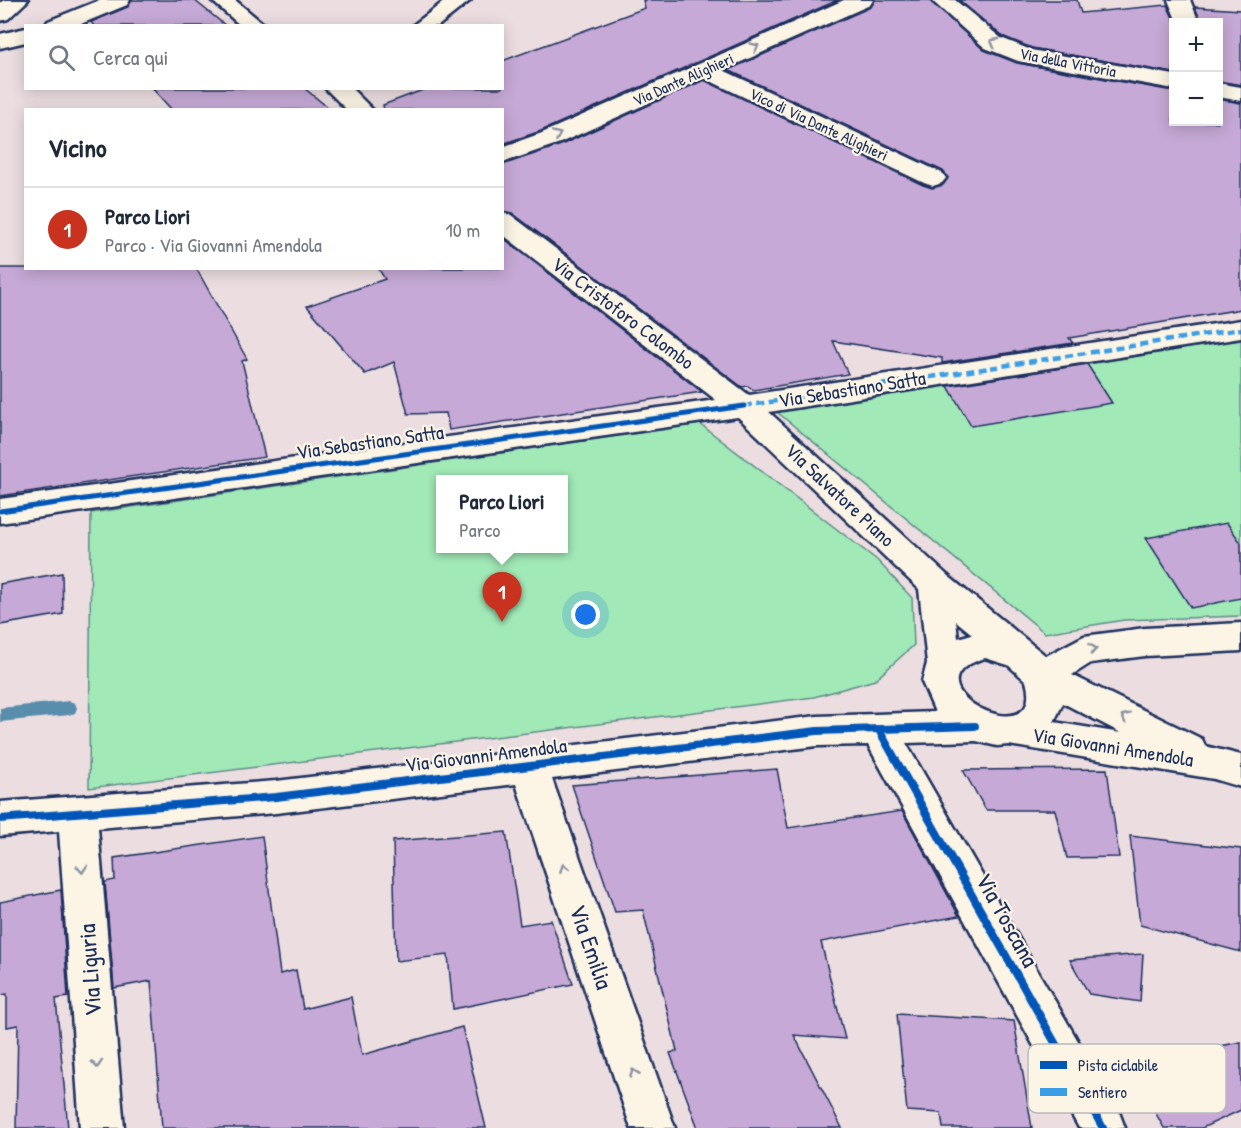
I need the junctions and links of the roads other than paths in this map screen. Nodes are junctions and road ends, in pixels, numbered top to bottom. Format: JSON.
{"nodes":[{"id":1,"x":17,"y":0,"type":"edge"},
{"id":2,"x":119,"y":0,"type":"edge"},
{"id":3,"x":222,"y":0,"type":"edge"},
{"id":4,"x":460,"y":0,"type":"edge"},
{"id":5,"x":862,"y":0,"type":"edge"},
{"id":6,"x":942,"y":0,"type":"edge"},
{"id":7,"x":1179,"y":0,"type":"edge"},
{"id":8,"x":0,"y":14,"type":"edge"},
{"id":9,"x":1186,"y":18,"type":"edge"},
{"id":10,"x":61,"y":24,"type":"edge"},
{"id":11,"x":252,"y":24,"type":"edge"},
{"id":12,"x":426,"y":24,"type":"edge"},
{"id":13,"x":24,"y":35,"type":"edge"},
{"id":14,"x":0,"y":41,"type":"edge"},
{"id":15,"x":705,"y":70,"type":"junction"},
{"id":16,"x":1169,"y":81,"type":"edge"},
{"id":17,"x":338,"y":90,"type":"edge"},
{"id":18,"x":1223,"y":91,"type":"edge"},
{"id":19,"x":1241,"y":94,"type":"edge"},
{"id":20,"x":360,"y":108,"type":"edge"},
{"id":21,"x":504,"y":155,"type":"edge"},
{"id":22,"x":933,"y":178,"type":"dead end"},
{"id":23,"x":504,"y":223,"type":"edge"},
{"id":24,"x":1241,"y":328,"type":"edge"},
{"id":25,"x":744,"y":406,"type":"junction"},
{"id":26,"x":0,"y":511,"type":"edge"},
{"id":27,"x":935,"y":584,"type":"junction"},
{"id":28,"x":1241,"y":637,"type":"edge"},
{"id":29,"x":944,"y":662,"type":"junction"},
{"id":30,"x":1030,"y":665,"type":"junction"},
{"id":31,"x":975,"y":726,"type":"junction"},
{"id":32,"x":879,"y":730,"type":"junction"},
{"id":33,"x":1013,"y":731,"type":"junction"},
{"id":34,"x":529,"y":766,"type":"junction"},
{"id":35,"x":1228,"y":767,"type":"edge"},
{"id":36,"x":77,"y":811,"type":"junction"},
{"id":37,"x":0,"y":819,"type":"edge"},
{"id":38,"x":1056,"y":1044,"type":"edge"},
{"id":39,"x":1095,"y":1113,"type":"edge"},
{"id":40,"x":102,"y":1128,"type":"edge"},
{"id":41,"x":653,"y":1128,"type":"edge"},
{"id":42,"x":1103,"y":1128,"type":"edge"}],
"edges":[{"from":1,"to":8,"type":"street"},
{"from":2,"to":10,"type":"street"},
{"from":3,"to":11,"type":"street"},
{"from":4,"to":12,"type":"street"},
{"from":15,"to":5,"type":"street","name":"Via Dante Alighieri","one_way":true},
{"from":16,"to":6,"type":"street","name":"Via della Vittoria","one_way":true},
{"from":7,"to":9,"type":"street"},
{"from":13,"to":14,"type":"street"},
{"from":21,"to":15,"type":"street","name":"Via Dante Alighieri","one_way":true},
{"from":15,"to":22,"type":"street","name":"Vico di Via Dante Alighieri"},
{"from":17,"to":20,"type":"street"},
{"from":18,"to":19,"type":"street"},
{"from":23,"to":25,"type":"street","name":"Via Cristoforo Colombo"},
{"from":24,"to":25,"type":"street","name":"Via Sebastiano Satta"},
{"from":25,"to":26,"type":"street","name":"Via Sebastiano Satta"},
{"from":25,"to":27,"type":"street","name":"Via Salvatore Piano"},
{"from":27,"to":29,"type":"street"},
{"from":27,"to":30,"type":"street","name":"Via Salvatore Piano"},
{"from":30,"to":28,"type":"street","one_way":true},
{"from":29,"to":30,"type":"street"},
{"from":29,"to":31,"type":"street"},
{"from":30,"to":33,"type":"street"},
{"from":35,"to":30,"type":"street","name":"Via Giovanni Amendola","one_way":true},
{"from":31,"to":32,"type":"street","name":"Via Giovanni Amendola"},
{"from":31,"to":33,"type":"street"},
{"from":32,"to":34,"type":"street","name":"Via Giovanni Amendola"},
{"from":32,"to":38,"type":"street","name":"Via Toscana"},
{"from":33,"to":35,"type":"street","name":"Via Giovanni Amendola"},
{"from":34,"to":36,"type":"street","name":"Via Giovanni Amendola"},
{"from":41,"to":34,"type":"street","name":"Via Emilia","one_way":true},
{"from":36,"to":37,"type":"street","name":"Via Giovanni Amendola"},
{"from":36,"to":40,"type":"street","name":"Via Liguria","one_way":true},
{"from":39,"to":42,"type":"street","name":"Via Toscana"}]}
